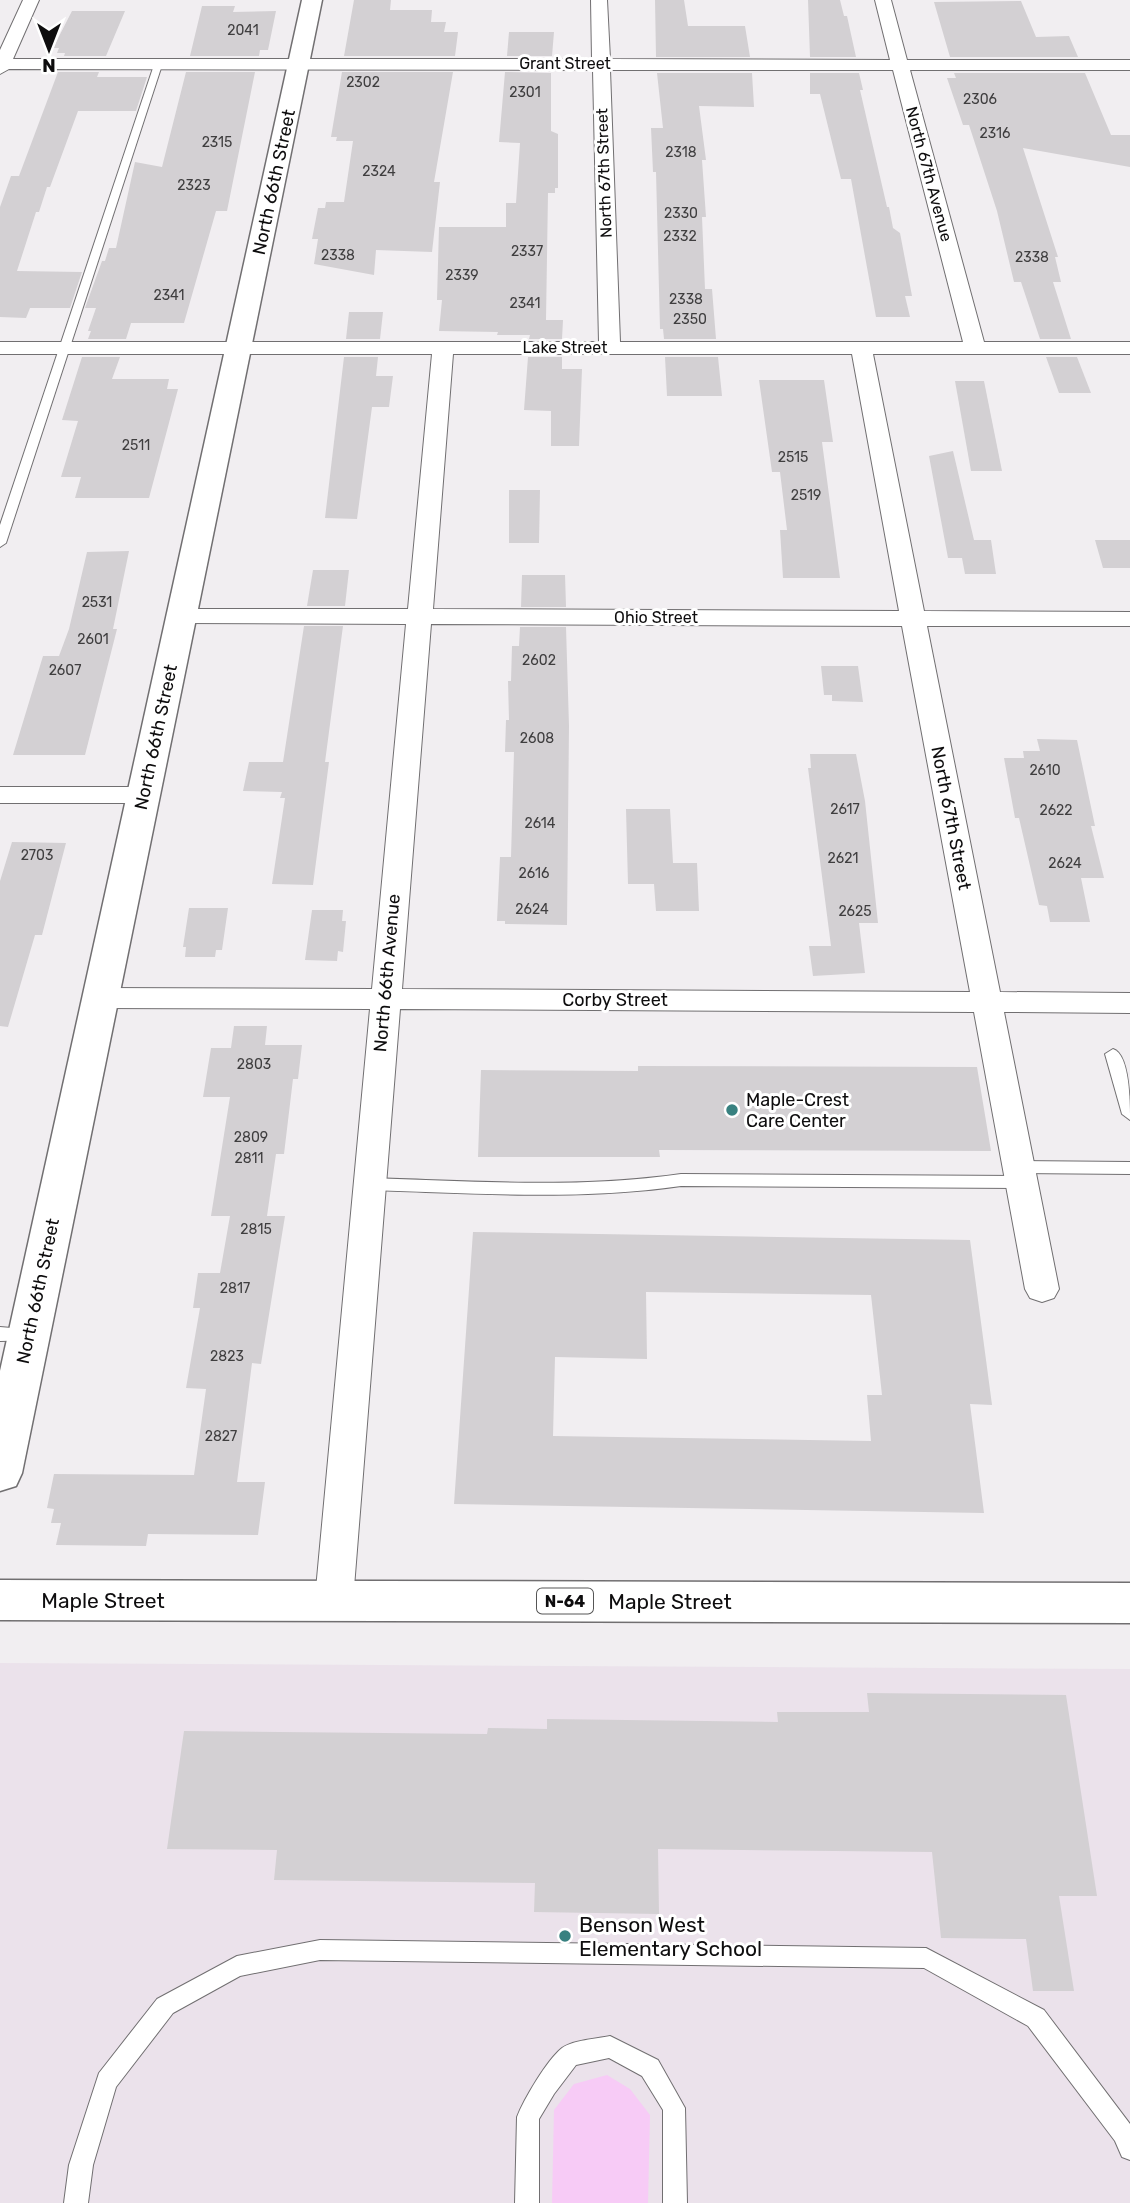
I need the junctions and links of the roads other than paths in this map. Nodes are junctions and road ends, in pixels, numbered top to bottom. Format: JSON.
{"nodes":[{"id":1,"x":31,"y":0,"type":"edge"},
{"id":2,"x":312,"y":0,"type":"edge"},
{"id":3,"x":599,"y":0,"type":"edge"},
{"id":4,"x":883,"y":0,"type":"edge"},
{"id":5,"x":299,"y":64,"type":"junction"},
{"id":6,"x":601,"y":64,"type":"junction"},
{"id":7,"x":900,"y":64,"type":"junction"},
{"id":8,"x":158,"y":65,"type":"junction"},
{"id":9,"x":1130,"y":65,"type":"edge"},
{"id":10,"x":1,"y":66,"type":"edge"},
{"id":11,"x":443,"y":346,"type":"junction"},
{"id":12,"x":240,"y":347,"type":"junction"},
{"id":13,"x":610,"y":347,"type":"junction"},
{"id":14,"x":862,"y":347,"type":"junction"},
{"id":15,"x":0,"y":348,"type":"edge"},
{"id":16,"x":63,"y":348,"type":"junction"},
{"id":17,"x":975,"y":348,"type":"junction"},
{"id":18,"x":1130,"y":348,"type":"edge"},
{"id":19,"x":0,"y":542,"type":"edge"},
{"id":20,"x":182,"y":616,"type":"junction"},
{"id":21,"x":419,"y":617,"type":"junction"},
{"id":22,"x":913,"y":618,"type":"junction"},
{"id":23,"x":1130,"y":619,"type":"edge"},
{"id":24,"x":0,"y":795,"type":"edge"},
{"id":25,"x":144,"y":795,"type":"junction"},
{"id":26,"x":100,"y":998,"type":"junction"},
{"id":27,"x":384,"y":1000,"type":"junction"},
{"id":28,"x":987,"y":1002,"type":"junction"},
{"id":29,"x":1130,"y":1003,"type":"edge"},
{"id":30,"x":1113,"y":1054,"type":"dead end"},
{"id":31,"x":1130,"y":1114,"type":"edge"},
{"id":32,"x":1130,"y":1168,"type":"edge"},
{"id":33,"x":1020,"y":1174,"type":"junction"},
{"id":34,"x":369,"y":1184,"type":"junction"},
{"id":35,"x":1042,"y":1289,"type":"dead end"},
{"id":36,"x":15,"y":1334,"type":"edge"},
{"id":37,"x":0,"y":1473,"type":"edge"},
{"id":38,"x":0,"y":1600,"type":"edge"},
{"id":39,"x":334,"y":1600,"type":"junction"},
{"id":40,"x":1130,"y":1603,"type":"edge"},
{"id":41,"x":1130,"y":2149,"type":"edge"},
{"id":42,"x":76,"y":2203,"type":"edge"},
{"id":43,"x":527,"y":2203,"type":"edge"},
{"id":44,"x":675,"y":2203,"type":"edge"}],
"edges":[{"from":1,"to":10,"type":"street"},
{"from":2,"to":5,"type":"street","name":"North 66th Street"},
{"from":3,"to":6,"type":"street","name":"North 67th Street"},
{"from":4,"to":7,"type":"street","name":"North 67th Avenue"},
{"from":5,"to":6,"type":"street","name":"Grant Street"},
{"from":5,"to":8,"type":"street","name":"Grant Street"},
{"from":5,"to":12,"type":"street","name":"North 66th Street"},
{"from":6,"to":7,"type":"street","name":"Grant Street"},
{"from":6,"to":13,"type":"street","name":"North 67th Street"},
{"from":7,"to":9,"type":"street","name":"Grant Street"},
{"from":7,"to":17,"type":"street","name":"North 67th Avenue"},
{"from":8,"to":10,"type":"street","name":"Grant Street"},
{"from":8,"to":16,"type":"lane"},
{"from":11,"to":12,"type":"street","name":"Lake Street"},
{"from":11,"to":13,"type":"street","name":"Lake Street"},
{"from":11,"to":21,"type":"street","name":"North 66th Avenue"},
{"from":12,"to":16,"type":"street","name":"Lake Street"},
{"from":12,"to":20,"type":"street","name":"North 66th Street"},
{"from":13,"to":14,"type":"street","name":"Lake Street"},
{"from":14,"to":17,"type":"street","name":"Lake Street"},
{"from":14,"to":22,"type":"street","name":"North 67th Street"},
{"from":15,"to":16,"type":"street","name":"Lake Street"},
{"from":16,"to":19,"type":"lane"},
{"from":17,"to":18,"type":"street","name":"Lake Street"},
{"from":20,"to":21,"type":"street","name":"Ohio Street"},
{"from":20,"to":25,"type":"street","name":"North 66th Street"},
{"from":21,"to":22,"type":"street","name":"Ohio Street"},
{"from":21,"to":27,"type":"street","name":"North 66th Avenue"},
{"from":22,"to":23,"type":"street","name":"Ohio Street"},
{"from":22,"to":28,"type":"street","name":"North 67th Street"},
{"from":24,"to":25,"type":"street"},
{"from":25,"to":26,"type":"street","name":"North 66th Street"},
{"from":26,"to":27,"type":"street","name":"Corby Street"},
{"from":26,"to":36,"type":"street","name":"North 66th Street"},
{"from":27,"to":28,"type":"street","name":"Corby Street"},
{"from":27,"to":34,"type":"street","name":"North 66th Avenue"},
{"from":28,"to":29,"type":"street","name":"Corby Street"},
{"from":28,"to":33,"type":"street","name":"North 67th Street"},
{"from":30,"to":31,"type":"lane"},
{"from":32,"to":33,"type":"lane"},
{"from":33,"to":34,"type":"lane"},
{"from":33,"to":35,"type":"street","name":"North 67th Street"},
{"from":34,"to":39,"type":"street","name":"North 66th Avenue"},
{"from":36,"to":37,"type":"street","name":"North 66th Street"},
{"from":38,"to":39,"type":"street","name":"Maple Street","number":"N-64"},
{"from":39,"to":40,"type":"street","name":"Maple Street","number":"N-64"},
{"from":41,"to":42,"type":"lane"},
{"from":43,"to":44,"type":"lane"}]}
